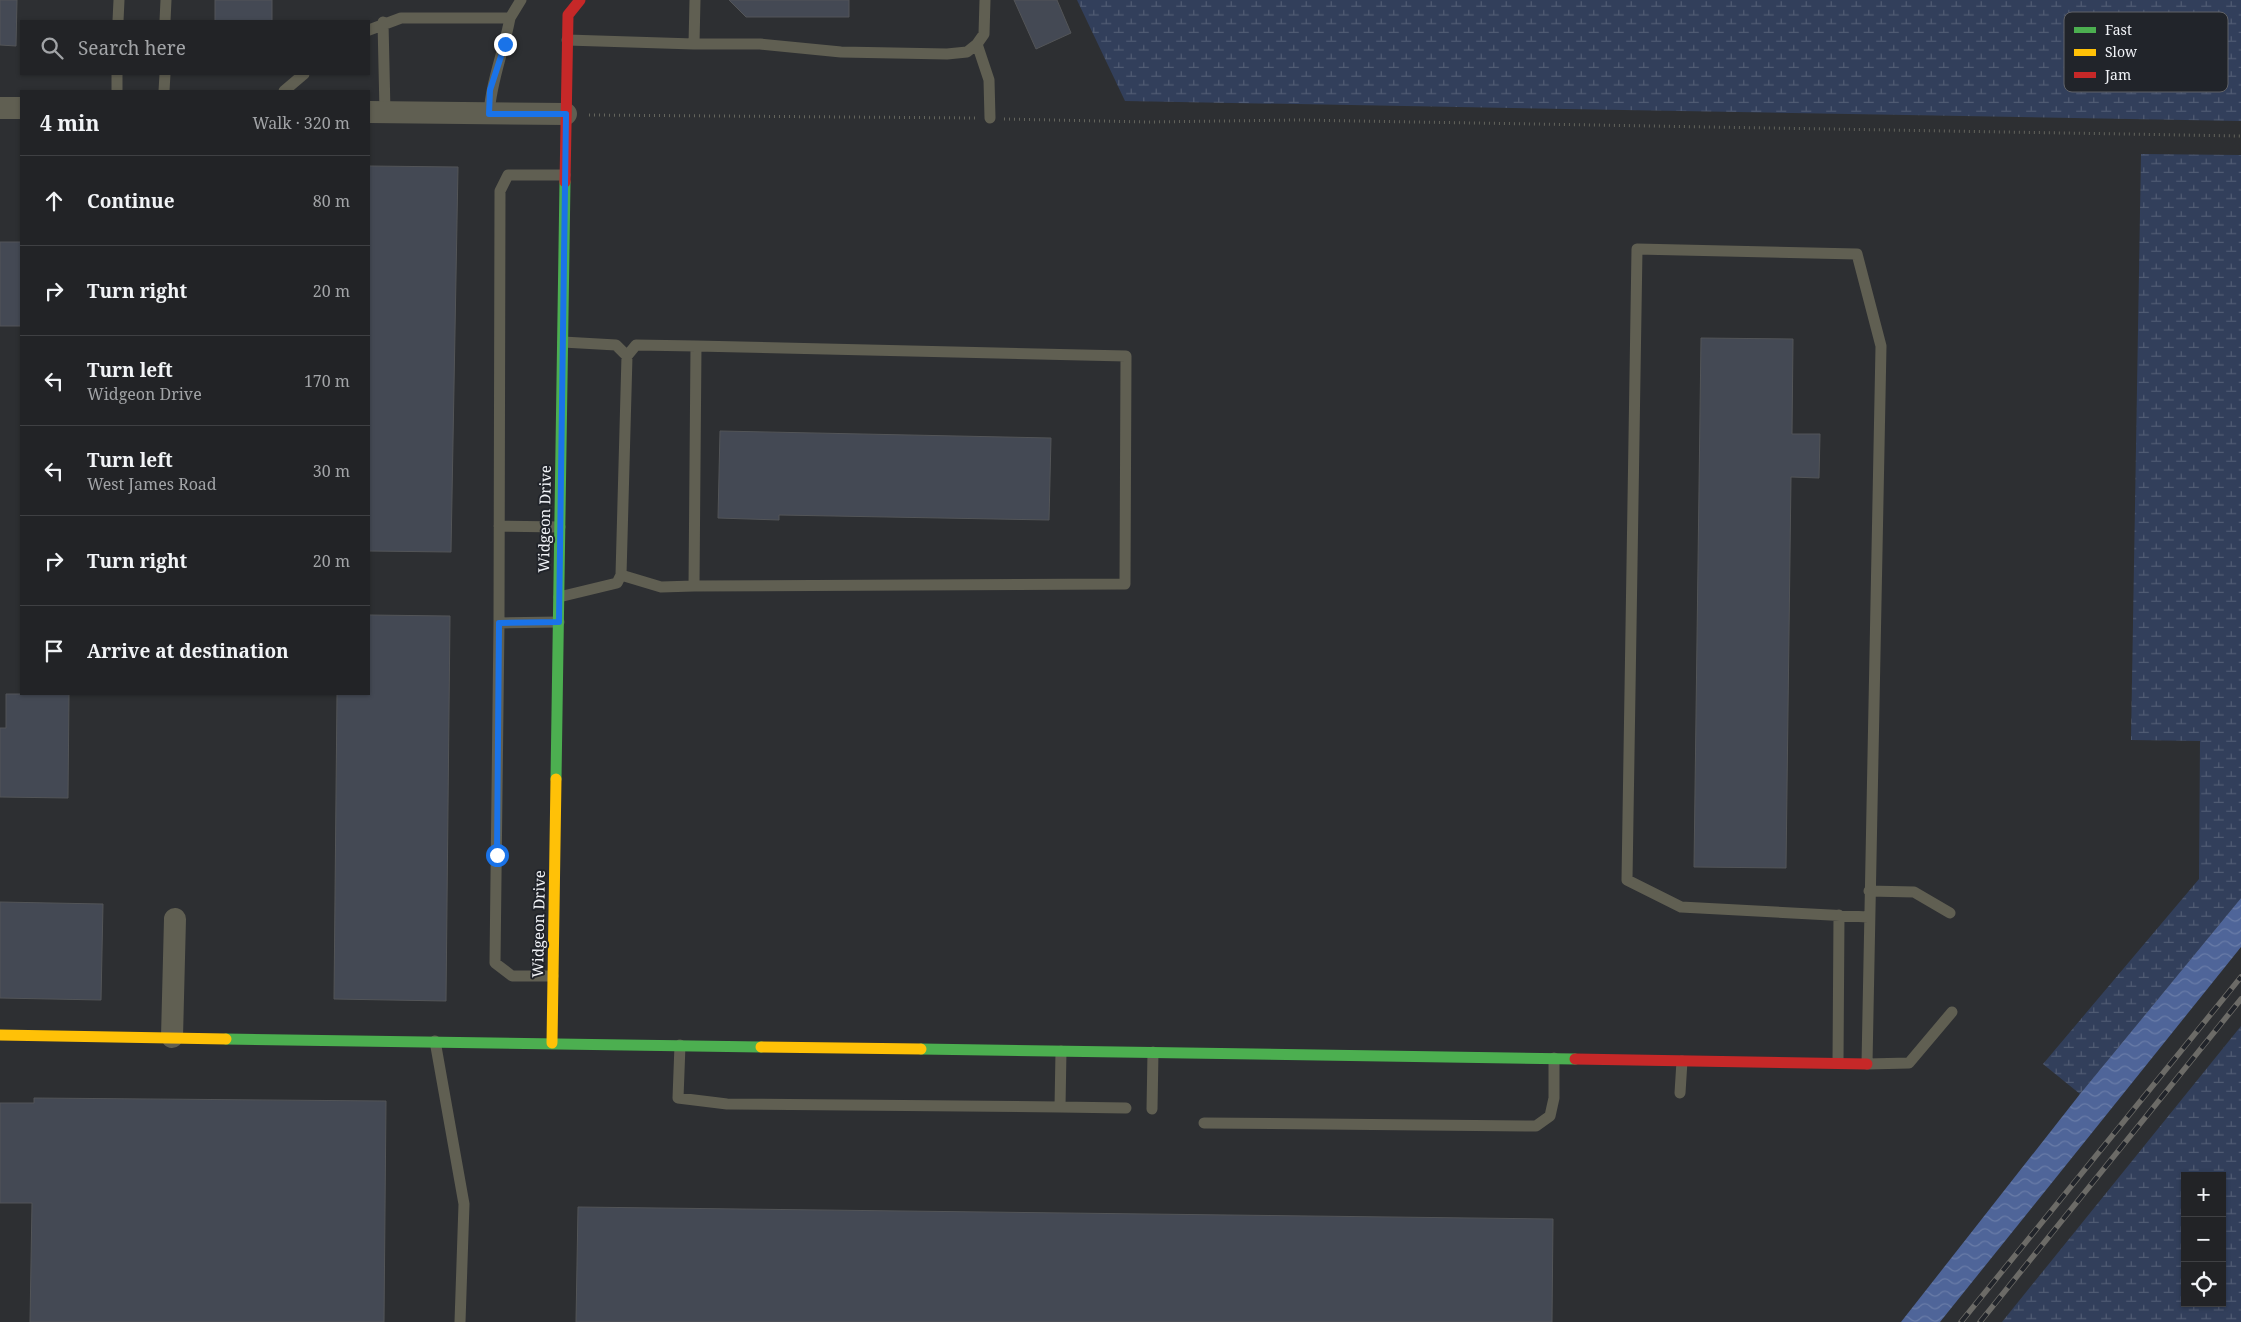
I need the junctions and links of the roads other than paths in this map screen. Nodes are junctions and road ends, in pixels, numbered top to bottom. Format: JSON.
{"nodes":[{"id":1,"x":118,"y":0,"type":"edge"},
{"id":2,"x":166,"y":0,"type":"edge"},
{"id":3,"x":521,"y":0,"type":"edge"},
{"id":4,"x":580,"y":0,"type":"edge"},
{"id":5,"x":695,"y":0,"type":"edge"},
{"id":6,"x":985,"y":0,"type":"edge"},
{"id":7,"x":510,"y":18,"type":"junction"},
{"id":8,"x":118,"y":20,"type":"edge"},
{"id":9,"x":166,"y":20,"type":"edge"},
{"id":10,"x":383,"y":22,"type":"junction"},
{"id":11,"x":370,"y":29,"type":"edge"},
{"id":12,"x":568,"y":40,"type":"junction"},
{"id":13,"x":694,"y":44,"type":"junction"},
{"id":14,"x":977,"y":44,"type":"junction"},
{"id":15,"x":117,"y":75,"type":"edge"},
{"id":16,"x":165,"y":75,"type":"edge"},
{"id":17,"x":303,"y":75,"type":"edge"},
{"id":18,"x":117,"y":90,"type":"edge"},
{"id":19,"x":164,"y":90,"type":"edge"},
{"id":20,"x":285,"y":90,"type":"edge"},
{"id":21,"x":0,"y":108,"type":"edge"},
{"id":22,"x":20,"y":108,"type":"edge"},
{"id":23,"x":377,"y":112,"type":"edge"},
{"id":24,"x":489,"y":114,"type":"junction"},
{"id":25,"x":566,"y":114,"type":"junction"},
{"id":26,"x":990,"y":118,"type":"road end"},
{"id":27,"x":565,"y":175,"type":"junction"},
{"id":28,"x":562,"y":342,"type":"junction"},
{"id":29,"x":696,"y":346,"type":"junction"},
{"id":30,"x":627,"y":356,"type":"junction"},
{"id":31,"x":499,"y":526,"type":"junction"},
{"id":32,"x":560,"y":527,"type":"junction"},
{"id":33,"x":621,"y":576,"type":"junction"},
{"id":34,"x":694,"y":586,"type":"junction"},
{"id":35,"x":559,"y":597,"type":"junction"},
{"id":36,"x":559,"y":622,"type":"junction"},
{"id":37,"x":499,"y":623,"type":"junction"},
{"id":38,"x":1869,"y":891,"type":"junction"},
{"id":39,"x":1950,"y":913,"type":"dead end"},
{"id":40,"x":1839,"y":915,"type":"junction"},
{"id":41,"x":1868,"y":917,"type":"junction"},
{"id":42,"x":174,"y":919,"type":"dead end"},
{"id":43,"x":554,"y":976,"type":"junction"},
{"id":44,"x":1952,"y":1012,"type":"dead end"},
{"id":45,"x":0,"y":1035,"type":"edge"},
{"id":46,"x":172,"y":1037,"type":"junction"},
{"id":47,"x":435,"y":1041,"type":"junction"},
{"id":48,"x":552,"y":1043,"type":"junction"},
{"id":49,"x":680,"y":1044,"type":"junction"},
{"id":50,"x":1062,"y":1051,"type":"junction"},
{"id":51,"x":1152,"y":1052,"type":"junction"},
{"id":52,"x":1554,"y":1058,"type":"junction"},
{"id":53,"x":1682,"y":1061,"type":"junction"},
{"id":54,"x":1838,"y":1063,"type":"junction"},
{"id":55,"x":1867,"y":1064,"type":"junction"},
{"id":56,"x":1680,"y":1093,"type":"dead end"},
{"id":57,"x":1060,"y":1107,"type":"junction"},
{"id":58,"x":1126,"y":1108,"type":"dead end"},
{"id":59,"x":1152,"y":1109,"type":"dead end"},
{"id":60,"x":1204,"y":1123,"type":"dead end"},
{"id":61,"x":460,"y":1322,"type":"edge"}],
"edges":[{"from":1,"to":8,"type":"lane"},
{"from":2,"to":9,"type":"lane"},
{"from":3,"to":7,"type":"lane"},
{"from":4,"to":12,"type":"street","name":"Widgeon Drive"},
{"from":5,"to":13,"type":"lane"},
{"from":6,"to":14,"type":"lane"},
{"from":7,"to":10,"type":"lane"},
{"from":7,"to":24,"type":"lane"},
{"from":10,"to":11,"type":"lane"},
{"from":10,"to":23,"type":"lane"},
{"from":12,"to":13,"type":"lane"},
{"from":12,"to":25,"type":"street","name":"Widgeon Drive"},
{"from":13,"to":14,"type":"lane"},
{"from":14,"to":26,"type":"lane"},
{"from":15,"to":18,"type":"lane"},
{"from":16,"to":19,"type":"lane"},
{"from":17,"to":20,"type":"lane"},
{"from":21,"to":22,"type":"street"},
{"from":23,"to":24,"type":"street"},
{"from":24,"to":25,"type":"street"},
{"from":25,"to":27,"type":"street","name":"Widgeon Drive"},
{"from":27,"to":28,"type":"street","name":"Widgeon Drive"},
{"from":27,"to":31,"type":"lane"},
{"from":28,"to":30,"type":"lane"},
{"from":28,"to":32,"type":"street","name":"Widgeon Drive"},
{"from":29,"to":30,"type":"lane"},
{"from":29,"to":34,"type":"lane"},
{"from":29,"to":34,"type":"lane"},
{"from":30,"to":33,"type":"lane"},
{"from":31,"to":32,"type":"lane"},
{"from":31,"to":37,"type":"lane"},
{"from":32,"to":35,"type":"street","name":"Widgeon Drive"},
{"from":33,"to":34,"type":"lane"},
{"from":33,"to":35,"type":"lane"},
{"from":35,"to":36,"type":"street","name":"Widgeon Drive"},
{"from":36,"to":37,"type":"lane"},
{"from":36,"to":43,"type":"street","name":"Widgeon Drive"},
{"from":37,"to":43,"type":"lane"},
{"from":38,"to":39,"type":"lane"},
{"from":38,"to":40,"type":"lane"},
{"from":38,"to":41,"type":"lane"},
{"from":40,"to":41,"type":"lane"},
{"from":40,"to":54,"type":"lane"},
{"from":41,"to":55,"type":"lane"},
{"from":42,"to":46,"type":"street"},
{"from":43,"to":48,"type":"street","name":"Widgeon Drive"},
{"from":44,"to":55,"type":"lane"},
{"from":45,"to":46,"type":"street"},
{"from":46,"to":47,"type":"street"},
{"from":47,"to":48,"type":"street"},
{"from":47,"to":61,"type":"lane"},
{"from":48,"to":49,"type":"street"},
{"from":49,"to":50,"type":"street"},
{"from":49,"to":57,"type":"lane"},
{"from":50,"to":51,"type":"street"},
{"from":50,"to":57,"type":"lane"},
{"from":51,"to":52,"type":"street"},
{"from":51,"to":59,"type":"lane"},
{"from":52,"to":53,"type":"street"},
{"from":52,"to":60,"type":"lane"},
{"from":53,"to":54,"type":"street"},
{"from":53,"to":56,"type":"lane"},
{"from":54,"to":55,"type":"street"},
{"from":57,"to":58,"type":"lane"}]}
